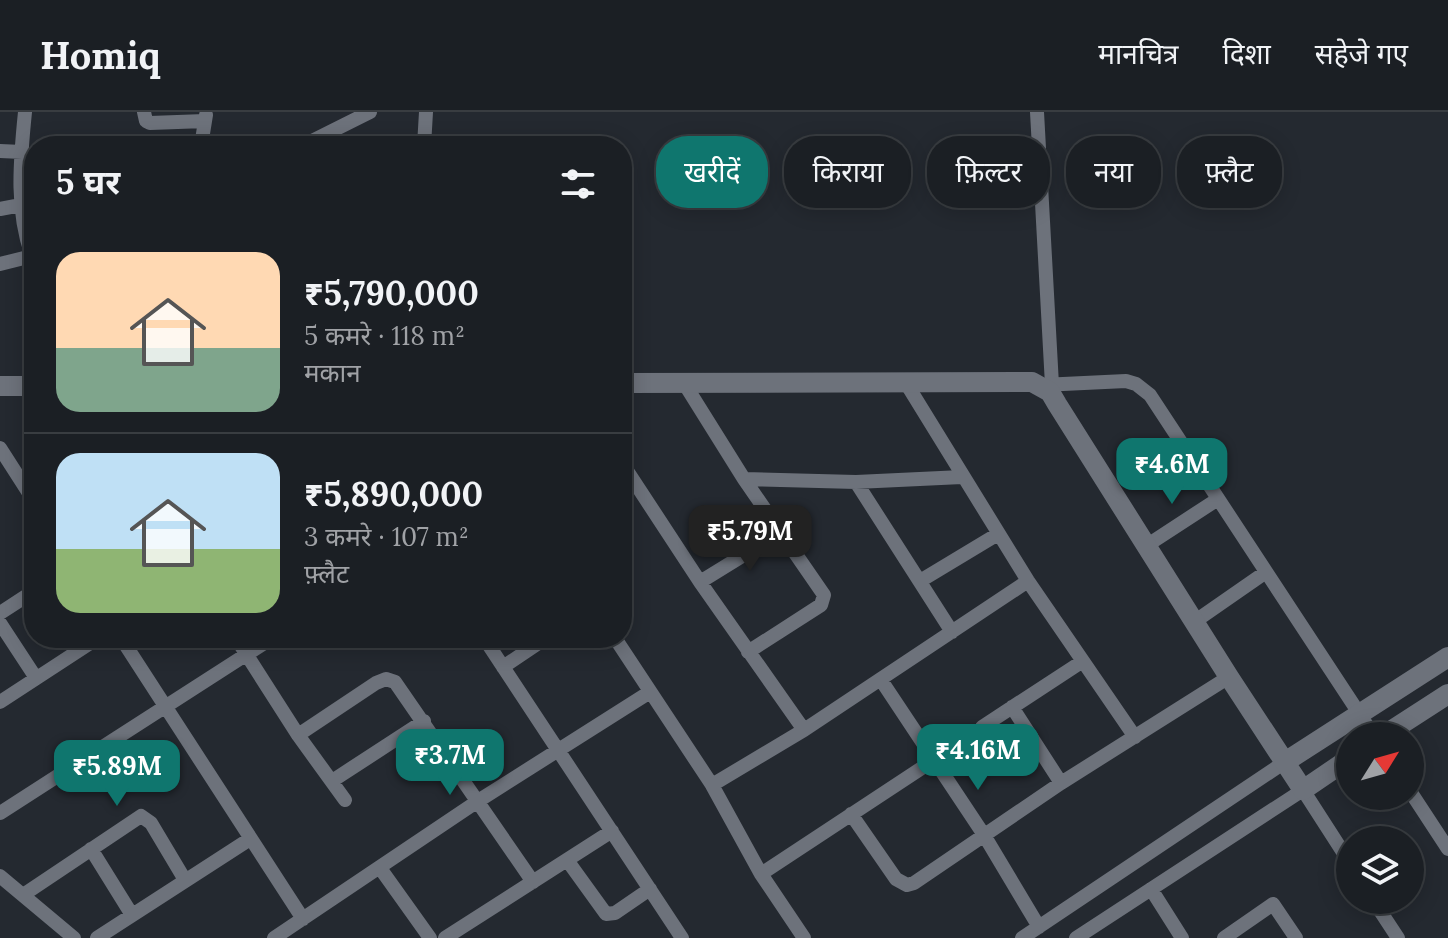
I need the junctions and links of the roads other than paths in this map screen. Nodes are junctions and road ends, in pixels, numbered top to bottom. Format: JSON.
{"nodes":[{"id":1,"x":25,"y":112,"type":"edge"},
{"id":2,"x":144,"y":112,"type":"edge"},
{"id":3,"x":370,"y":112,"type":"edge"},
{"id":4,"x":426,"y":112,"type":"edge"},
{"id":5,"x":1037,"y":112,"type":"edge"},
{"id":6,"x":205,"y":117,"type":"edge"},
{"id":7,"x":322,"y":136,"type":"edge"},
{"id":8,"x":425,"y":136,"type":"edge"},
{"id":9,"x":0,"y":151,"type":"edge"},
{"id":10,"x":22,"y":152,"type":"junction"},
{"id":11,"x":24,"y":182,"type":"edge"},
{"id":12,"x":0,"y":209,"type":"edge"},
{"id":13,"x":24,"y":213,"type":"edge"},
{"id":14,"x":24,"y":260,"type":"edge"},
{"id":15,"x":0,"y":264,"type":"edge"},
{"id":16,"x":632,"y":383,"type":"edge"},
{"id":17,"x":684,"y":383,"type":"junction"},
{"id":18,"x":906,"y":383,"type":"junction"},
{"id":19,"x":1047,"y":385,"type":"junction"},
{"id":20,"x":0,"y":386,"type":"edge"},
{"id":21,"x":24,"y":386,"type":"edge"},
{"id":22,"x":0,"y":448,"type":"edge"},
{"id":23,"x":962,"y":477,"type":"junction"},
{"id":24,"x":632,"y":478,"type":"edge"},
{"id":25,"x":744,"y":479,"type":"junction"},
{"id":26,"x":856,"y":482,"type":"junction"},
{"id":27,"x":24,"y":485,"type":"edge"},
{"id":28,"x":1218,"y":499,"type":"junction"},
{"id":29,"x":781,"y":532,"type":"junction"},
{"id":30,"x":998,"y":534,"type":"junction"},
{"id":31,"x":1146,"y":546,"type":"junction"},
{"id":32,"x":1266,"y":572,"type":"junction"},
{"id":33,"x":920,"y":581,"type":"junction"},
{"id":34,"x":1028,"y":581,"type":"junction"},
{"id":35,"x":700,"y":582,"type":"junction"},
{"id":36,"x":24,"y":597,"type":"edge"},
{"id":37,"x":0,"y":613,"type":"edge"},
{"id":38,"x":1194,"y":622,"type":"junction"},
{"id":39,"x":0,"y":623,"type":"edge"},
{"id":40,"x":952,"y":632,"type":"junction"},
{"id":41,"x":82,"y":648,"type":"edge"},
{"id":42,"x":127,"y":648,"type":"edge"},
{"id":43,"x":242,"y":648,"type":"edge"},
{"id":44,"x":257,"y":648,"type":"edge"},
{"id":45,"x":491,"y":648,"type":"edge"},
{"id":46,"x":531,"y":648,"type":"edge"},
{"id":47,"x":621,"y":648,"type":"edge"},
{"id":48,"x":748,"y":652,"type":"junction"},
{"id":49,"x":247,"y":655,"type":"junction"},
{"id":50,"x":1448,"y":657,"type":"edge"},
{"id":51,"x":1083,"y":661,"type":"junction"},
{"id":52,"x":503,"y":667,"type":"junction"},
{"id":53,"x":1229,"y":677,"type":"junction"},
{"id":54,"x":36,"y":678,"type":"junction"},
{"id":55,"x":881,"y":680,"type":"junction"},
{"id":56,"x":650,"y":692,"type":"junction"},
{"id":57,"x":1448,"y":694,"type":"edge"},
{"id":58,"x":0,"y":702,"type":"edge"},
{"id":59,"x":1012,"y":707,"type":"junction"},
{"id":60,"x":165,"y":708,"type":"junction"},
{"id":61,"x":1360,"y":716,"type":"junction"},
{"id":62,"x":424,"y":721,"type":"junction"},
{"id":63,"x":1364,"y":722,"type":"edge"},
{"id":64,"x":1405,"y":722,"type":"edge"},
{"id":65,"x":982,"y":727,"type":"dead end"},
{"id":66,"x":804,"y":730,"type":"junction"},
{"id":67,"x":298,"y":735,"type":"junction"},
{"id":68,"x":1135,"y":737,"type":"junction"},
{"id":69,"x":557,"y":751,"type":"junction"},
{"id":70,"x":934,"y":760,"type":"junction"},
{"id":71,"x":1285,"y":762,"type":"junction"},
{"id":72,"x":1336,"y":768,"type":"edge"},
{"id":73,"x":332,"y":781,"type":"junction"},
{"id":74,"x":1061,"y":783,"type":"junction"},
{"id":75,"x":712,"y":785,"type":"junction"},
{"id":76,"x":1303,"y":790,"type":"junction"},
{"id":77,"x":345,"y":800,"type":"dead end"},
{"id":78,"x":478,"y":801,"type":"junction"},
{"id":79,"x":1422,"y":810,"type":"edge"},
{"id":80,"x":0,"y":813,"type":"edge"},
{"id":81,"x":851,"y":814,"type":"junction"},
{"id":82,"x":612,"y":831,"type":"junction"},
{"id":83,"x":984,"y":835,"type":"junction"},
{"id":84,"x":250,"y":839,"type":"junction"},
{"id":85,"x":1336,"y":841,"type":"edge"},
{"id":86,"x":91,"y":849,"type":"junction"},
{"id":87,"x":1448,"y":849,"type":"edge"},
{"id":88,"x":567,"y":860,"type":"junction"},
{"id":89,"x":380,"y":868,"type":"junction"},
{"id":90,"x":761,"y":874,"type":"junction"},
{"id":91,"x":0,"y":876,"type":"edge"},
{"id":92,"x":185,"y":880,"type":"junction"},
{"id":93,"x":533,"y":882,"type":"junction"},
{"id":94,"x":650,"y":889,"type":"junction"},
{"id":95,"x":1151,"y":889,"type":"junction"},
{"id":96,"x":23,"y":895,"type":"junction"},
{"id":97,"x":1382,"y":914,"type":"edge"},
{"id":98,"x":132,"y":915,"type":"junction"},
{"id":99,"x":303,"y":919,"type":"junction"},
{"id":100,"x":1039,"y":927,"type":"junction"},
{"id":101,"x":74,"y":938,"type":"edge"},
{"id":102,"x":97,"y":938,"type":"edge"},
{"id":103,"x":274,"y":938,"type":"edge"},
{"id":104,"x":430,"y":938,"type":"edge"},
{"id":105,"x":445,"y":938,"type":"edge"},
{"id":106,"x":682,"y":938,"type":"edge"},
{"id":107,"x":804,"y":938,"type":"edge"},
{"id":108,"x":1022,"y":938,"type":"edge"},
{"id":109,"x":1076,"y":938,"type":"edge"},
{"id":110,"x":1182,"y":938,"type":"edge"},
{"id":111,"x":1224,"y":938,"type":"edge"},
{"id":112,"x":1296,"y":938,"type":"edge"},
{"id":113,"x":1398,"y":938,"type":"edge"}],
"edges":[{"from":1,"to":10,"type":"street"},
{"from":2,"to":6,"type":"street"},
{"from":3,"to":7,"type":"street"},
{"from":4,"to":8,"type":"street"},
{"from":5,"to":19,"type":"street"},
{"from":9,"to":10,"type":"street"},
{"from":10,"to":11,"type":"street"},
{"from":12,"to":13,"type":"street"},
{"from":14,"to":15,"type":"street"},
{"from":16,"to":17,"type":"street"},
{"from":17,"to":18,"type":"street"},
{"from":17,"to":25,"type":"street"},
{"from":18,"to":19,"type":"street"},
{"from":18,"to":23,"type":"street"},
{"from":19,"to":28,"type":"street"},
{"from":19,"to":31,"type":"street"},
{"from":20,"to":21,"type":"street"},
{"from":22,"to":27,"type":"street"},
{"from":23,"to":26,"type":"street"},
{"from":23,"to":30,"type":"street"},
{"from":24,"to":35,"type":"street"},
{"from":25,"to":26,"type":"street"},
{"from":25,"to":29,"type":"street"},
{"from":26,"to":33,"type":"street"},
{"from":28,"to":31,"type":"street"},
{"from":28,"to":32,"type":"street"},
{"from":29,"to":35,"type":"street"},
{"from":29,"to":48,"type":"street"},
{"from":30,"to":33,"type":"street"},
{"from":30,"to":34,"type":"street"},
{"from":31,"to":38,"type":"street"},
{"from":32,"to":38,"type":"street"},
{"from":32,"to":61,"type":"street"},
{"from":33,"to":40,"type":"street"},
{"from":34,"to":40,"type":"street"},
{"from":34,"to":51,"type":"street"},
{"from":35,"to":48,"type":"street"},
{"from":36,"to":37,"type":"street"},
{"from":38,"to":53,"type":"street"},
{"from":39,"to":54,"type":"street"},
{"from":40,"to":55,"type":"street"},
{"from":41,"to":54,"type":"street"},
{"from":42,"to":60,"type":"street"},
{"from":43,"to":49,"type":"street"},
{"from":44,"to":49,"type":"street"},
{"from":45,"to":52,"type":"street"},
{"from":46,"to":52,"type":"street"},
{"from":47,"to":56,"type":"street"},
{"from":48,"to":66,"type":"street"},
{"from":49,"to":60,"type":"street"},
{"from":49,"to":67,"type":"street"},
{"from":50,"to":61,"type":"street"},
{"from":51,"to":59,"type":"street"},
{"from":51,"to":68,"type":"street"},
{"from":52,"to":69,"type":"street"},
{"from":53,"to":68,"type":"street"},
{"from":53,"to":71,"type":"street"},
{"from":54,"to":58,"type":"street"},
{"from":55,"to":66,"type":"street"},
{"from":55,"to":70,"type":"street"},
{"from":56,"to":69,"type":"street"},
{"from":56,"to":75,"type":"street"},
{"from":57,"to":64,"type":"street"},
{"from":59,"to":65,"type":"street"},
{"from":59,"to":74,"type":"street"},
{"from":60,"to":80,"type":"street"},
{"from":60,"to":84,"type":"street"},
{"from":61,"to":63,"type":"street"},
{"from":61,"to":71,"type":"street"},
{"from":62,"to":67,"type":"street"},
{"from":62,"to":73,"type":"street"},
{"from":62,"to":78,"type":"street"},
{"from":66,"to":75,"type":"street"},
{"from":67,"to":73,"type":"street"},
{"from":68,"to":74,"type":"street"},
{"from":69,"to":78,"type":"street"},
{"from":69,"to":82,"type":"street"},
{"from":70,"to":81,"type":"street"},
{"from":70,"to":83,"type":"street"},
{"from":71,"to":76,"type":"street"},
{"from":71,"to":100,"type":"street"},
{"from":72,"to":76,"type":"street"},
{"from":73,"to":77,"type":"street"},
{"from":74,"to":83,"type":"street"},
{"from":75,"to":90,"type":"street"},
{"from":76,"to":85,"type":"street"},
{"from":76,"to":95,"type":"street"},
{"from":78,"to":89,"type":"street"},
{"from":78,"to":93,"type":"street"},
{"from":79,"to":87,"type":"street"},
{"from":81,"to":83,"type":"street"},
{"from":81,"to":90,"type":"street"},
{"from":82,"to":88,"type":"street"},
{"from":82,"to":94,"type":"street"},
{"from":83,"to":100,"type":"street"},
{"from":84,"to":92,"type":"street"},
{"from":84,"to":99,"type":"street"},
{"from":86,"to":92,"type":"street"},
{"from":86,"to":96,"type":"street"},
{"from":86,"to":98,"type":"street"},
{"from":88,"to":93,"type":"street"},
{"from":88,"to":94,"type":"street"},
{"from":89,"to":99,"type":"street"},
{"from":89,"to":104,"type":"street"},
{"from":90,"to":107,"type":"street"},
{"from":91,"to":96,"type":"street"},
{"from":92,"to":98,"type":"street"},
{"from":93,"to":105,"type":"street"},
{"from":94,"to":106,"type":"street"},
{"from":95,"to":109,"type":"street"},
{"from":95,"to":110,"type":"street"},
{"from":96,"to":101,"type":"street"},
{"from":97,"to":113,"type":"street"},
{"from":98,"to":102,"type":"street"},
{"from":99,"to":103,"type":"street"},
{"from":100,"to":108,"type":"street"},
{"from":111,"to":112,"type":"street"}]}
